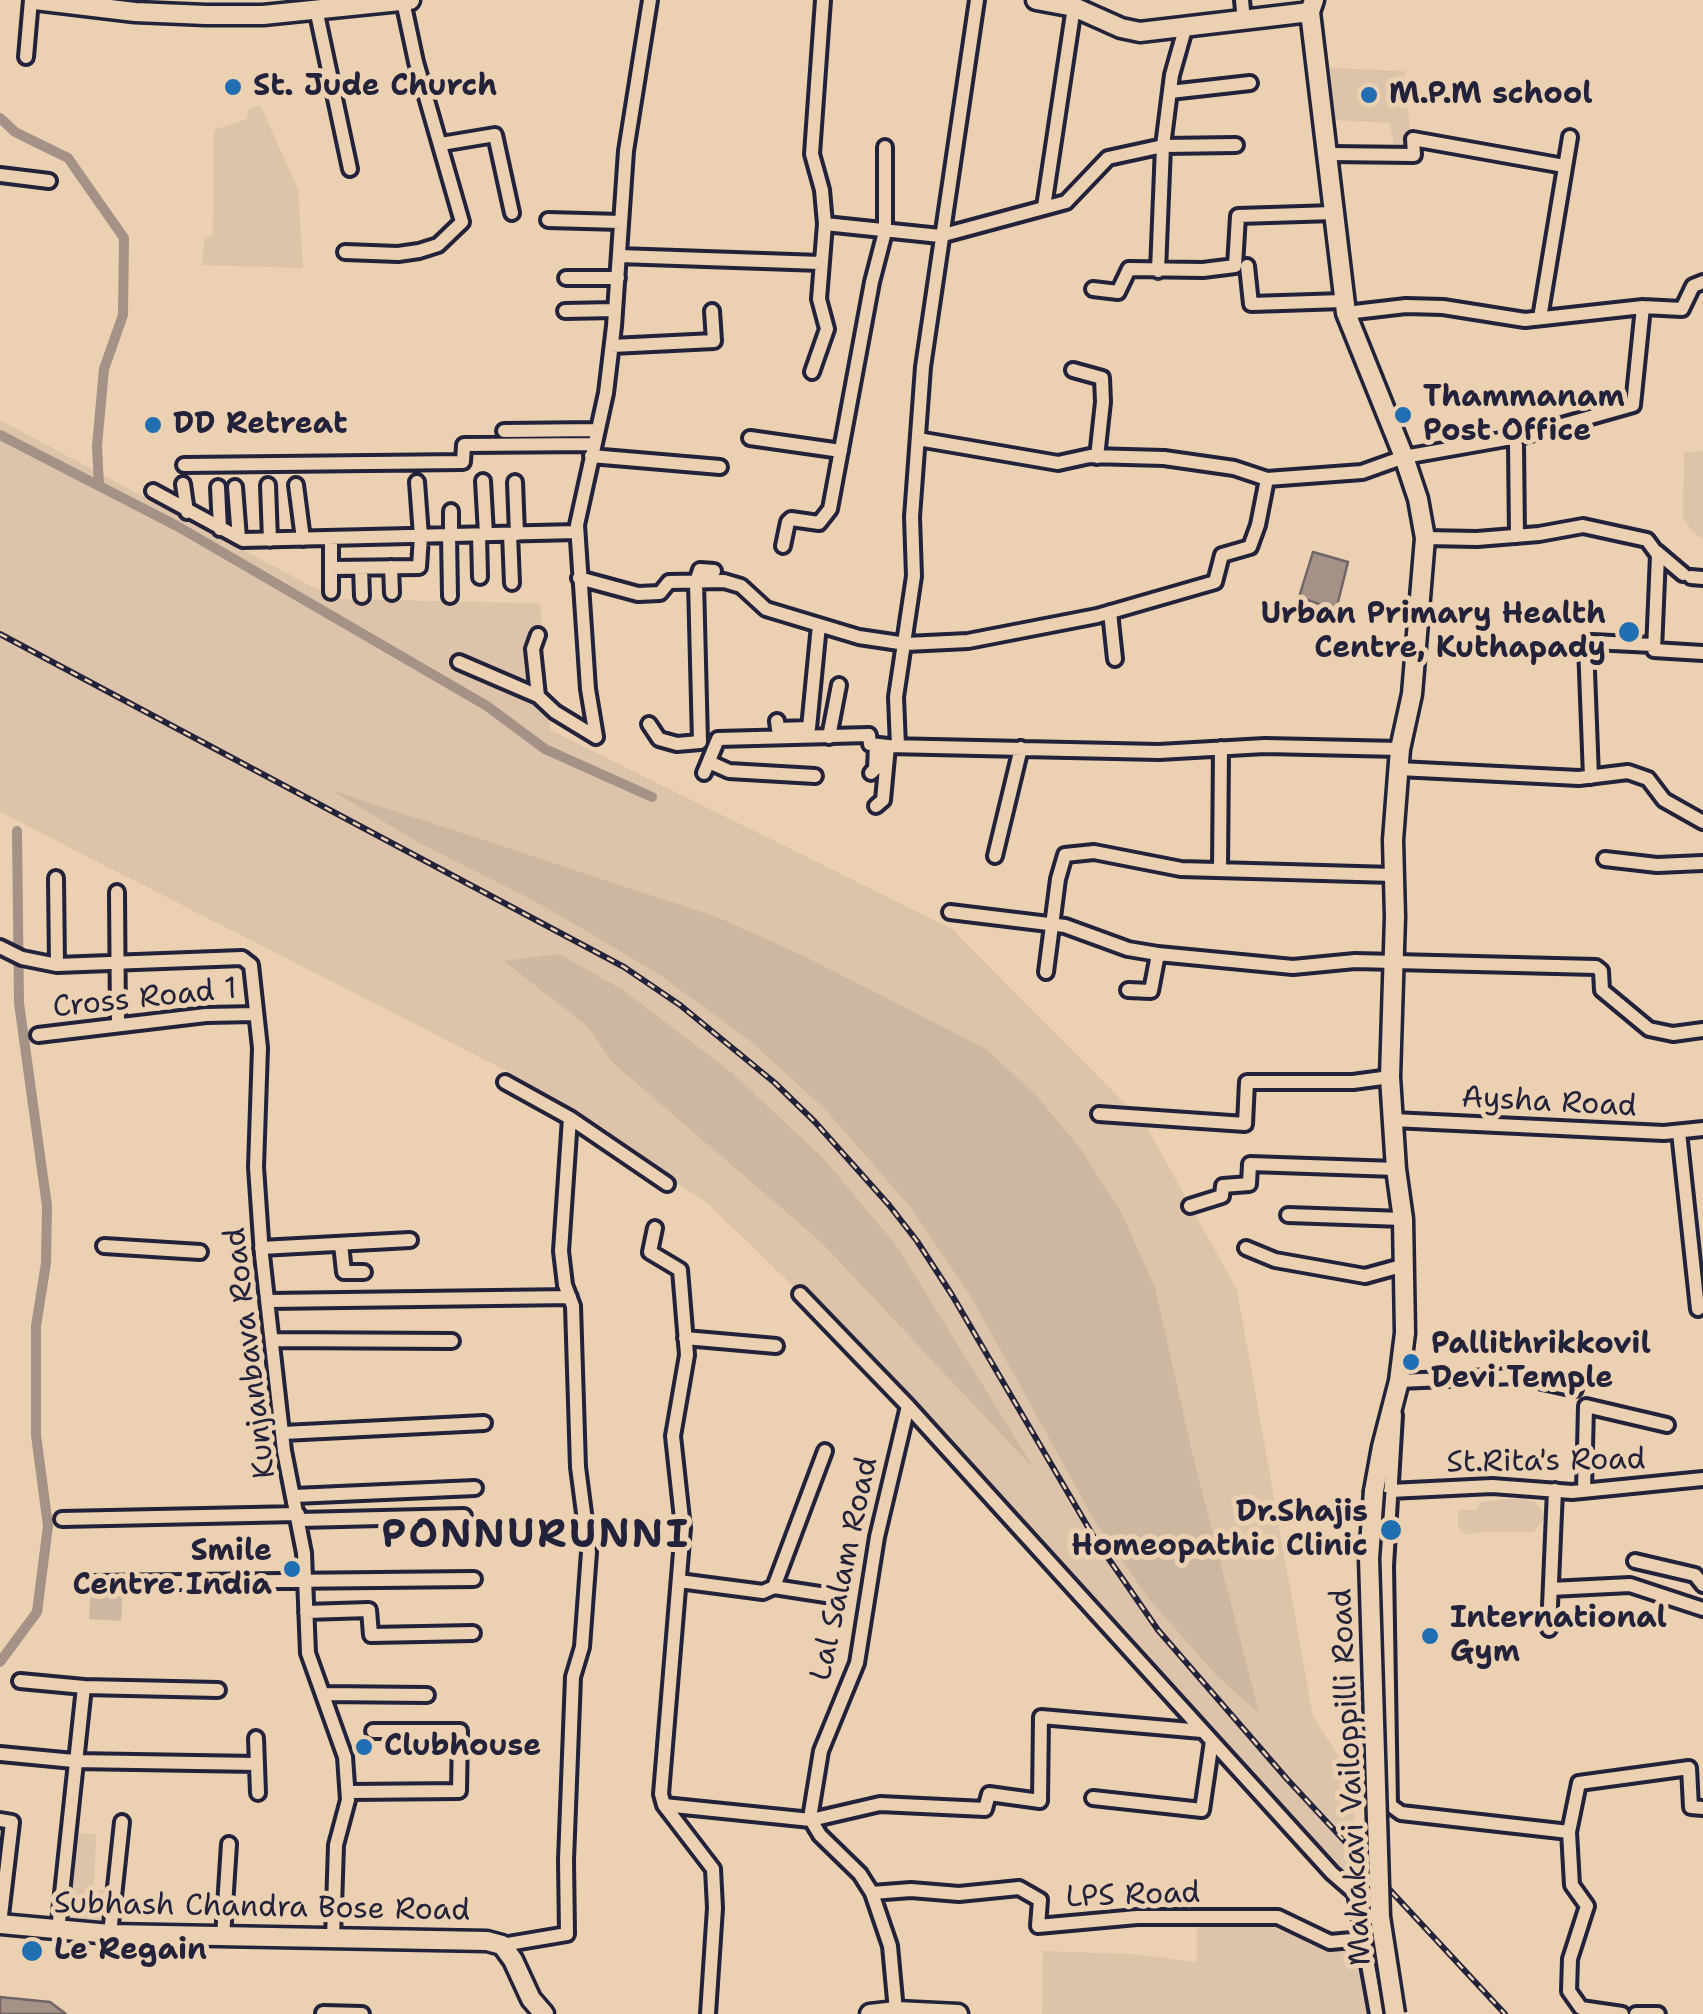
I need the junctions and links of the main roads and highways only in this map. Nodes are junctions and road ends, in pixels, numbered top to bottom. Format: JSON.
{"nodes":[{"id":1,"x":33,"y":0,"type":"edge"},
{"id":2,"x":407,"y":0,"type":"edge"},
{"id":3,"x":1036,"y":0,"type":"edge"},
{"id":4,"x":140,"y":6,"type":"edge"},
{"id":5,"x":1312,"y":6,"type":"edge"},
{"id":6,"x":0,"y":1924,"type":"edge"},
{"id":7,"x":541,"y":2013,"type":"edge"},
{"id":8,"x":870,"y":2014,"type":"edge"},
{"id":9,"x":958,"y":2014,"type":"edge"},
{"id":10,"x":1395,"y":2014,"type":"edge"}],
"edges":[{"from":1,"to":4,"type":"main road"},
{"from":2,"to":4,"type":"main road"},
{"from":3,"to":5,"type":"main road"},
{"from":5,"to":10,"type":"main road","name":"Mahakavi Vailoppilli Road","bridge":true},
{"from":6,"to":7,"type":"main road","name":"Subhash Chandra Bose Road"},
{"from":8,"to":9,"type":"main road"}]}
